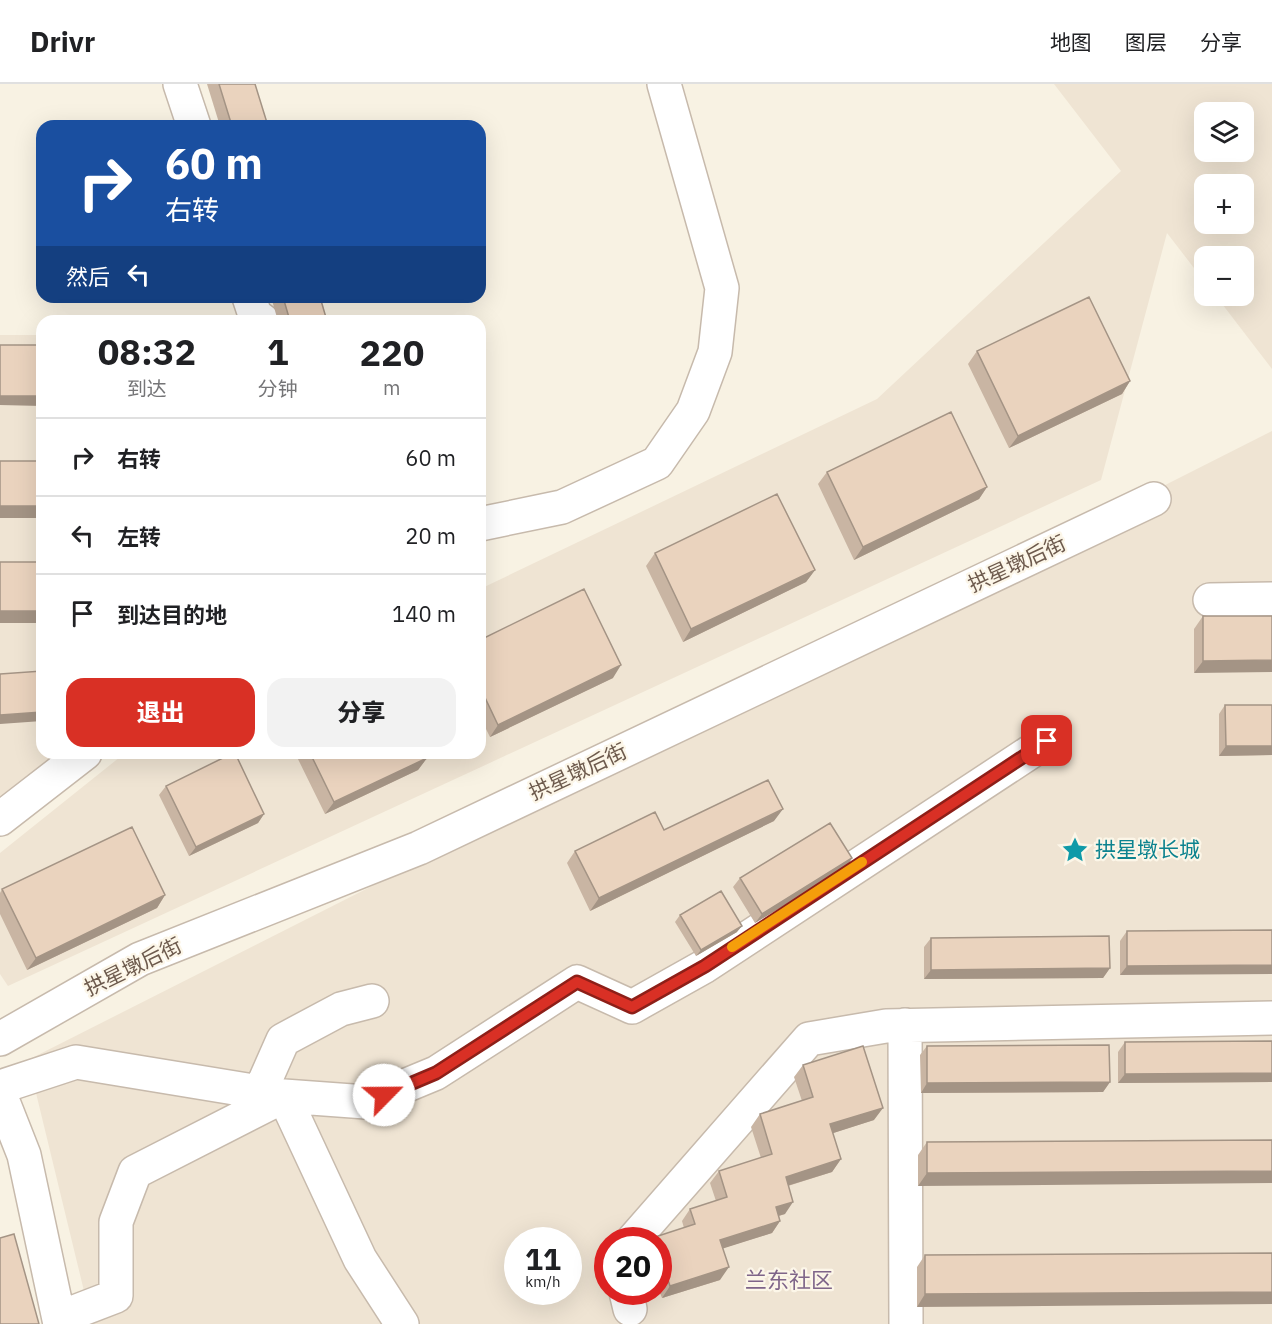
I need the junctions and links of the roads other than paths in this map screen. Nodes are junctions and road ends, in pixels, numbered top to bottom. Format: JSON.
{"nodes":[{"id":1,"x":180,"y":84,"type":"edge"},
{"id":2,"x":664,"y":84,"type":"edge"},
{"id":3,"x":192,"y":120,"type":"edge"},
{"id":4,"x":1154,"y":499,"type":"dead end"},
{"id":5,"x":486,"y":523,"type":"edge"},
{"id":6,"x":1272,"y":599,"type":"edge"},
{"id":7,"x":1210,"y":600,"type":"dead end"},
{"id":8,"x":1047,"y":741,"type":"dead end"},
{"id":9,"x":78,"y":759,"type":"edge"},
{"id":10,"x":0,"y":819,"type":"edge"},
{"id":11,"x":372,"y":1001,"type":"dead end"},
{"id":12,"x":1272,"y":1018,"type":"edge"},
{"id":13,"x":905,"y":1025,"type":"junction"},
{"id":14,"x":0,"y":1039,"type":"edge"},
{"id":15,"x":0,"y":1087,"type":"edge"},
{"id":16,"x":0,"y":1094,"type":"edge"},
{"id":17,"x":272,"y":1094,"type":"junction"},
{"id":18,"x":644,"y":1227,"type":"edge"},
{"id":19,"x":59,"y":1321,"type":"edge"},
{"id":20,"x":402,"y":1324,"type":"edge"},
{"id":21,"x":906,"y":1324,"type":"edge"}],
"edges":[{"from":1,"to":3,"type":"street"},
{"from":2,"to":5,"type":"street"},
{"from":4,"to":14,"type":"street","name":"拱星墩后街"},
{"from":6,"to":7,"type":"street"},
{"from":8,"to":17,"type":"street"},
{"from":9,"to":10,"type":"street"},
{"from":11,"to":17,"type":"street"},
{"from":12,"to":13,"type":"street"},
{"from":13,"to":18,"type":"street"},
{"from":13,"to":21,"type":"street"},
{"from":15,"to":17,"type":"street"},
{"from":16,"to":19,"type":"street"},
{"from":17,"to":19,"type":"street"},
{"from":17,"to":20,"type":"street"}]}
